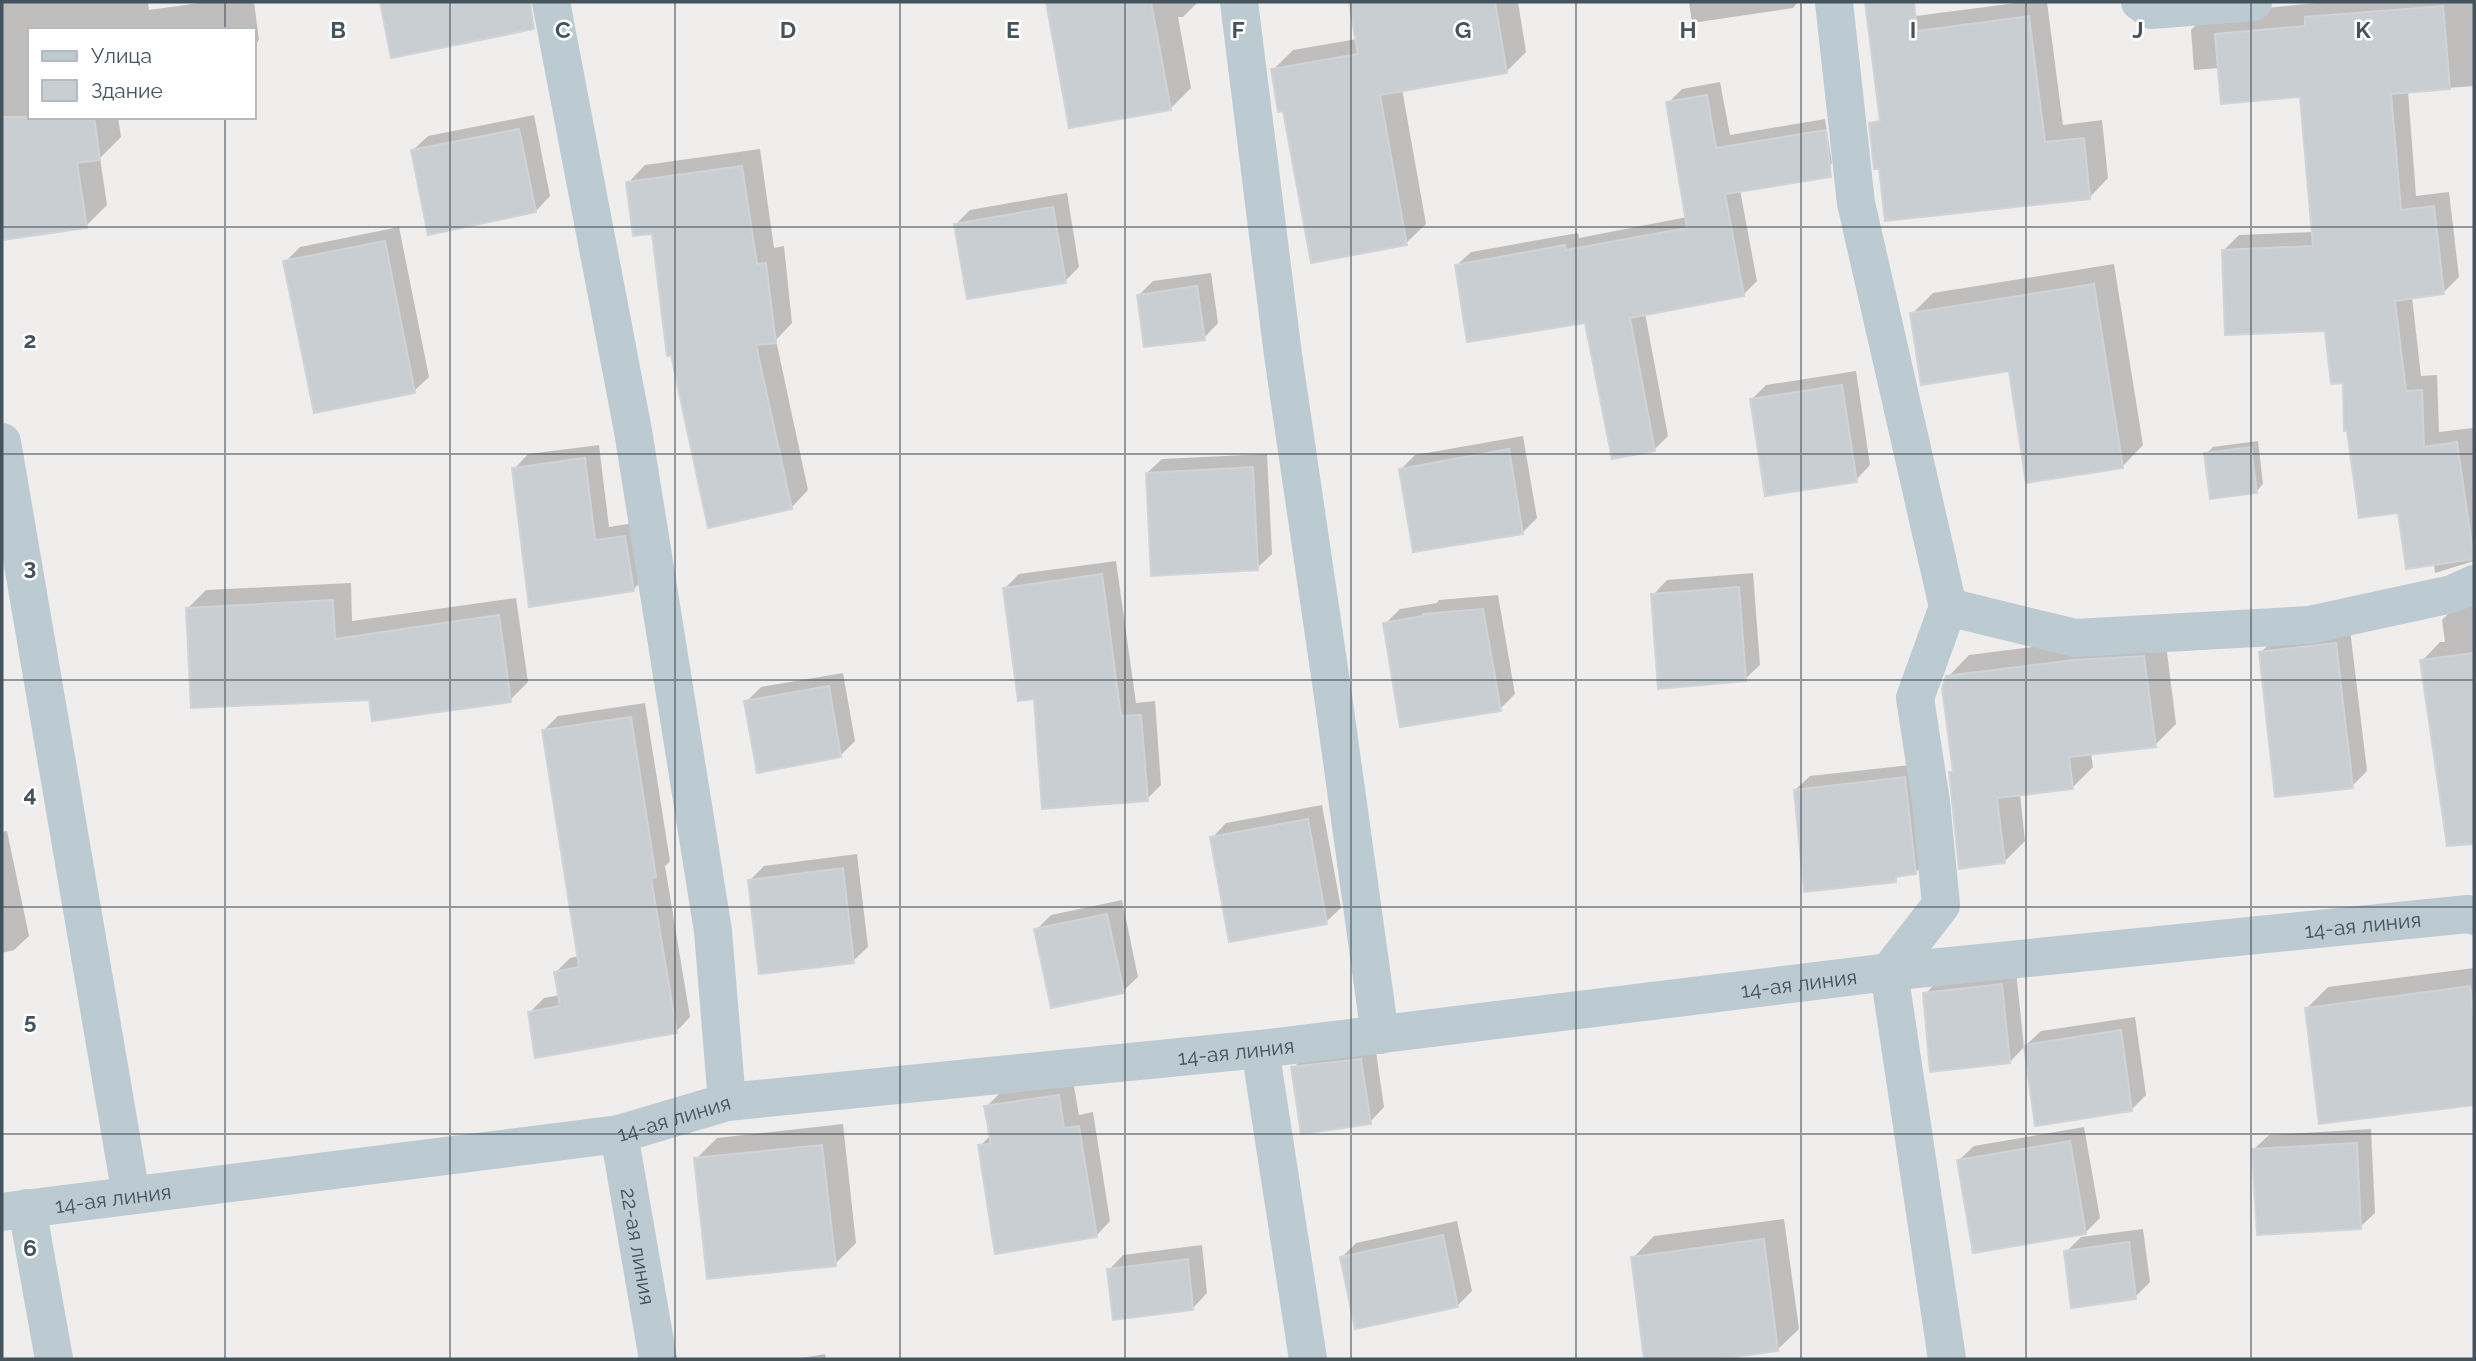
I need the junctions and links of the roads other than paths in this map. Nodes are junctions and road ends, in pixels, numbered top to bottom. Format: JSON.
{"nodes":[{"id":1,"x":551,"y":2,"type":"edge"},
{"id":2,"x":1239,"y":2,"type":"edge"},
{"id":3,"x":1834,"y":2,"type":"edge"},
{"id":4,"x":2140,"y":2,"type":"edge"},
{"id":5,"x":2253,"y":2,"type":"edge"},
{"id":6,"x":2,"y":442,"type":"edge"},
{"id":7,"x":2474,"y":584,"type":"edge"},
{"id":8,"x":1948,"y":607,"type":"junction"},
{"id":9,"x":2474,"y":916,"type":"edge"},
{"id":10,"x":1889,"y":972,"type":"junction"},
{"id":11,"x":1380,"y":1035,"type":"junction"},
{"id":12,"x":1260,"y":1049,"type":"junction"},
{"id":13,"x":727,"y":1102,"type":"junction"},
{"id":14,"x":619,"y":1133,"type":"junction"},
{"id":15,"x":131,"y":1195,"type":"junction"},
{"id":16,"x":15,"y":1210,"type":"edge"},
{"id":17,"x":54,"y":1359,"type":"edge"},
{"id":18,"x":658,"y":1359,"type":"edge"},
{"id":19,"x":1308,"y":1359,"type":"edge"},
{"id":20,"x":1947,"y":1359,"type":"edge"}],
"edges":[{"from":1,"to":13,"type":"street"},
{"from":2,"to":11,"type":"street"},
{"from":3,"to":8,"type":"street"},
{"from":4,"to":5,"type":"street"},
{"from":6,"to":15,"type":"street"},
{"from":7,"to":8,"type":"street"},
{"from":8,"to":10,"type":"street"},
{"from":9,"to":10,"type":"street","name":"14-ая линия"},
{"from":10,"to":11,"type":"street","name":"14-ая линия"},
{"from":10,"to":20,"type":"street"},
{"from":11,"to":12,"type":"street","name":"14-ая линия"},
{"from":12,"to":13,"type":"street","name":"14-ая линия"},
{"from":12,"to":19,"type":"street"},
{"from":13,"to":14,"type":"street","name":"14-ая линия"},
{"from":14,"to":15,"type":"street","name":"14-ая линия"},
{"from":14,"to":18,"type":"street","name":"22-ая линия"},
{"from":15,"to":16,"type":"street","name":"14-ая линия"},
{"from":16,"to":17,"type":"street"}]}
